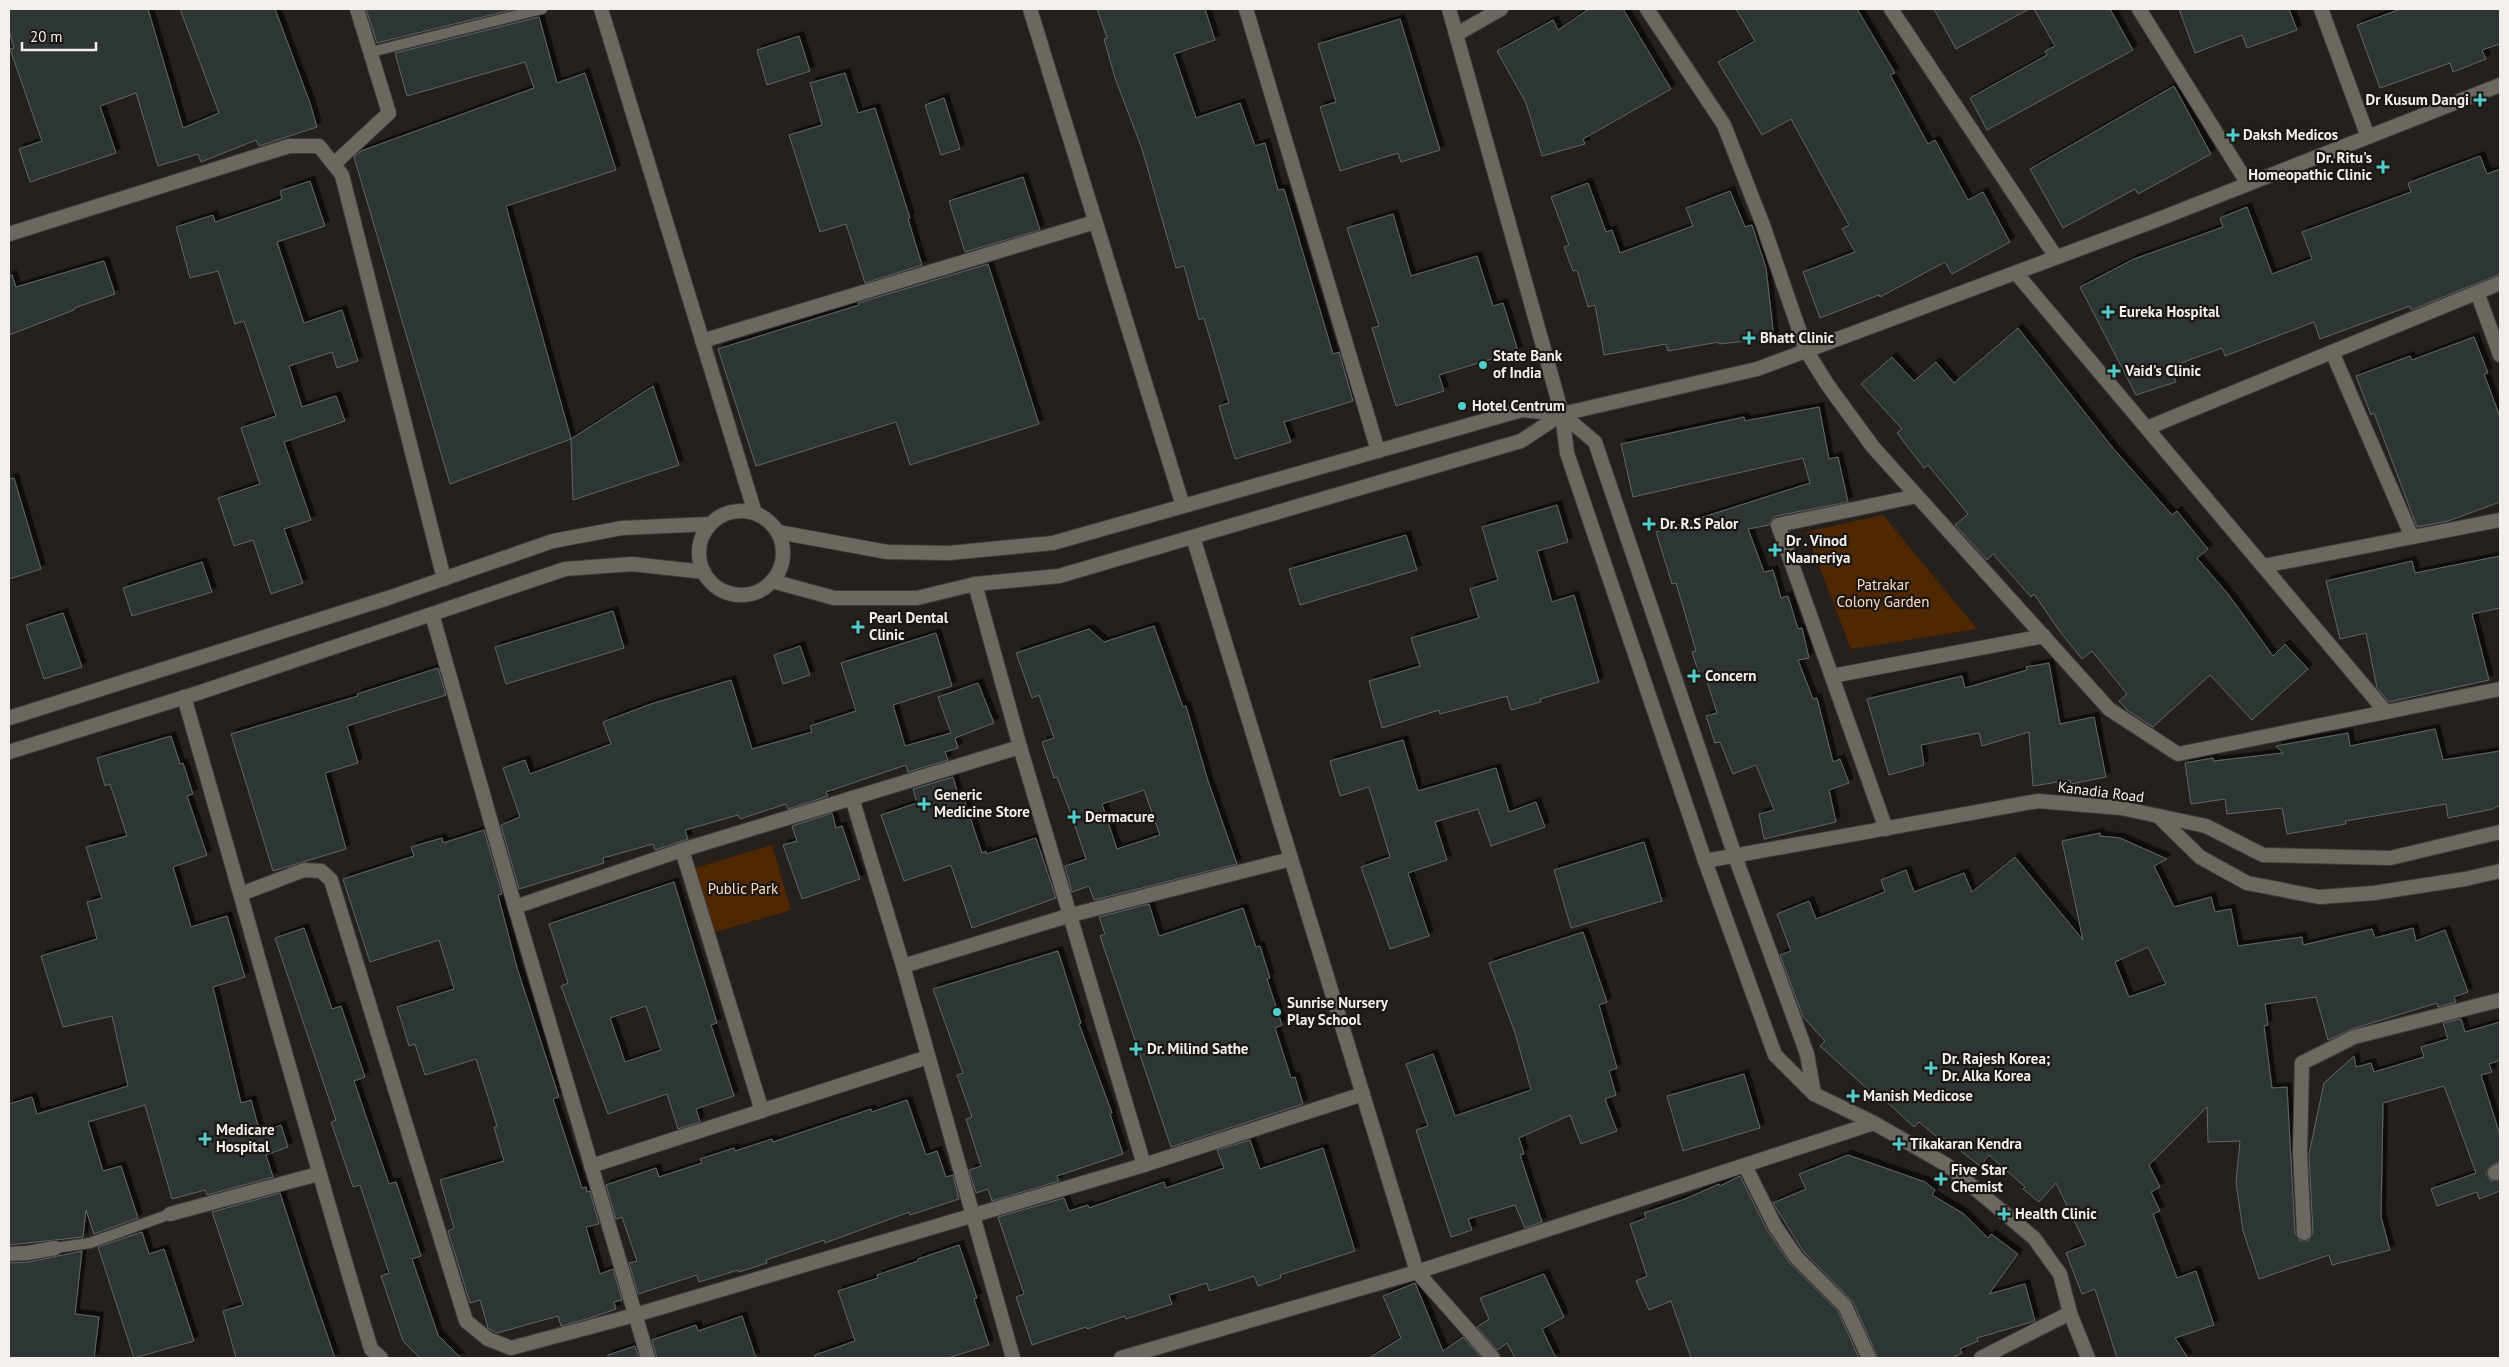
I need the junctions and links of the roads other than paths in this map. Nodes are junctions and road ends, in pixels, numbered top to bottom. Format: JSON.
{"nodes":[{"id":1,"x":357,"y":9,"type":"edge"},
{"id":2,"x":542,"y":9,"type":"edge"},
{"id":3,"x":601,"y":9,"type":"edge"},
{"id":4,"x":1030,"y":9,"type":"edge"},
{"id":5,"x":1246,"y":9,"type":"edge"},
{"id":6,"x":1449,"y":9,"type":"edge"},
{"id":7,"x":1501,"y":9,"type":"edge"},
{"id":8,"x":1647,"y":9,"type":"edge"},
{"id":9,"x":1891,"y":9,"type":"edge"},
{"id":10,"x":2138,"y":9,"type":"edge"},
{"id":11,"x":2321,"y":9,"type":"edge"},
{"id":12,"x":1457,"y":34,"type":"junction"},
{"id":13,"x":370,"y":52,"type":"junction"},
{"id":14,"x":2500,"y":85,"type":"edge"},
{"id":15,"x":2368,"y":137,"type":"junction"},
{"id":16,"x":334,"y":164,"type":"junction"},
{"id":17,"x":2248,"y":184,"type":"junction"},
{"id":18,"x":1096,"y":222,"type":"junction"},
{"id":19,"x":9,"y":234,"type":"edge"},
{"id":20,"x":2056,"y":258,"type":"junction"},
{"id":21,"x":2016,"y":273,"type":"junction"},
{"id":22,"x":2500,"y":283,"type":"edge"},
{"id":23,"x":2476,"y":292,"type":"junction"},
{"id":24,"x":702,"y":341,"type":"junction"},
{"id":25,"x":1806,"y":350,"type":"junction"},
{"id":26,"x":2332,"y":352,"type":"junction"},
{"id":27,"x":2500,"y":355,"type":"edge"},
{"id":28,"x":1562,"y":414,"type":"junction"},
{"id":29,"x":2147,"y":428,"type":"junction"},
{"id":30,"x":1378,"y":451,"type":"junction"},
{"id":31,"x":1917,"y":496,"type":"junction"},
{"id":32,"x":1183,"y":506,"type":"junction"},
{"id":33,"x":755,"y":513,"type":"junction"},
{"id":34,"x":2500,"y":520,"type":"edge"},
{"id":35,"x":710,"y":524,"type":"junction"},
{"id":36,"x":778,"y":532,"type":"junction"},
{"id":37,"x":1193,"y":537,"type":"junction"},
{"id":38,"x":2412,"y":537,"type":"junction"},
{"id":39,"x":2263,"y":566,"type":"junction"},
{"id":40,"x":704,"y":572,"type":"junction"},
{"id":41,"x":444,"y":579,"type":"junction"},
{"id":42,"x":772,"y":581,"type":"junction"},
{"id":43,"x":975,"y":584,"type":"junction"},
{"id":44,"x":432,"y":614,"type":"junction"},
{"id":45,"x":2044,"y":636,"type":"junction"},
{"id":46,"x":1832,"y":676,"type":"junction"},
{"id":47,"x":2500,"y":689,"type":"edge"},
{"id":48,"x":184,"y":697,"type":"junction"},
{"id":49,"x":2386,"y":712,"type":"junction"},
{"id":50,"x":9,"y":718,"type":"edge"},
{"id":51,"x":1020,"y":747,"type":"junction"},
{"id":52,"x":9,"y":752,"type":"edge"},
{"id":53,"x":852,"y":798,"type":"junction"},
{"id":54,"x":2157,"y":815,"type":"junction"},
{"id":55,"x":1886,"y":829,"type":"junction"},
{"id":56,"x":2500,"y":832,"type":"edge"},
{"id":57,"x":682,"y":850,"type":"junction"},
{"id":58,"x":1735,"y":856,"type":"junction"},
{"id":59,"x":1292,"y":859,"type":"junction"},
{"id":60,"x":1705,"y":861,"type":"junction"},
{"id":61,"x":2500,"y":871,"type":"edge"},
{"id":62,"x":241,"y":894,"type":"junction"},
{"id":63,"x":514,"y":907,"type":"junction"},
{"id":64,"x":1071,"y":915,"type":"junction"},
{"id":65,"x":903,"y":966,"type":"junction"},
{"id":66,"x":2500,"y":1000,"type":"edge"},
{"id":67,"x":928,"y":1057,"type":"junction"},
{"id":68,"x":1363,"y":1094,"type":"junction"},
{"id":69,"x":1814,"y":1094,"type":"junction"},
{"id":70,"x":762,"y":1111,"type":"junction"},
{"id":71,"x":1874,"y":1123,"type":"junction"},
{"id":72,"x":1144,"y":1165,"type":"junction"},
{"id":73,"x":591,"y":1166,"type":"junction"},
{"id":74,"x":1745,"y":1166,"type":"junction"},
{"id":75,"x":318,"y":1174,"type":"junction"},
{"id":76,"x":170,"y":1214,"type":"joint"},
{"id":77,"x":973,"y":1216,"type":"junction"},
{"id":78,"x":2304,"y":1233,"type":"dead end"},
{"id":79,"x":55,"y":1248,"type":"joint"},
{"id":80,"x":9,"y":1254,"type":"edge"},
{"id":81,"x":1417,"y":1272,"type":"junction"},
{"id":82,"x":2070,"y":1313,"type":"junction"},
{"id":83,"x":635,"y":1315,"type":"junction"},
{"id":84,"x":381,"y":1358,"type":"edge"},
{"id":85,"x":648,"y":1358,"type":"edge"},
{"id":86,"x":1013,"y":1358,"type":"edge"},
{"id":87,"x":1121,"y":1358,"type":"edge"},
{"id":88,"x":1493,"y":1358,"type":"edge"},
{"id":89,"x":1869,"y":1358,"type":"edge"},
{"id":90,"x":1981,"y":1358,"type":"edge"},
{"id":91,"x":2088,"y":1358,"type":"edge"}],
"edges":[{"from":1,"to":13,"type":"street"},
{"from":2,"to":13,"type":"lane"},
{"from":3,"to":24,"type":"street"},
{"from":4,"to":18,"type":"street"},
{"from":5,"to":30,"type":"street"},
{"from":6,"to":12,"type":"street"},
{"from":7,"to":12,"type":"street"},
{"from":8,"to":25,"type":"street"},
{"from":9,"to":20,"type":"street"},
{"from":10,"to":17,"type":"street"},
{"from":11,"to":15,"type":"street"},
{"from":12,"to":28,"type":"street"},
{"from":13,"to":16,"type":"street"},
{"from":14,"to":15,"type":"street"},
{"from":15,"to":17,"type":"street"},
{"from":16,"to":19,"type":"street"},
{"from":16,"to":41,"type":"street"},
{"from":17,"to":20,"type":"street"},
{"from":18,"to":24,"type":"street"},
{"from":18,"to":32,"type":"street"},
{"from":20,"to":21,"type":"street"},
{"from":21,"to":25,"type":"street"},
{"from":21,"to":29,"type":"street"},
{"from":22,"to":23,"type":"street"},
{"from":23,"to":26,"type":"street"},
{"from":23,"to":27,"type":"street"},
{"from":24,"to":33,"type":"street"},
{"from":25,"to":28,"type":"street"},
{"from":25,"to":31,"type":"street"},
{"from":26,"to":29,"type":"street"},
{"from":26,"to":38,"type":"street"},
{"from":28,"to":30,"type":"street"},
{"from":28,"to":37,"type":"street"},
{"from":28,"to":58,"type":"street"},
{"from":28,"to":60,"type":"street"},
{"from":29,"to":39,"type":"street"},
{"from":30,"to":32,"type":"street"},
{"from":31,"to":45,"type":"street"},
{"from":31,"to":46,"type":"street"},
{"from":32,"to":36,"type":"street"},
{"from":33,"to":35,"type":"street"},
{"from":33,"to":36,"type":"street"},
{"from":34,"to":38,"type":"street"},
{"from":35,"to":40,"type":"street"},
{"from":35,"to":41,"type":"street"},
{"from":36,"to":42,"type":"street"},
{"from":37,"to":43,"type":"street"},
{"from":37,"to":59,"type":"street"},
{"from":38,"to":39,"type":"street"},
{"from":39,"to":49,"type":"street"},
{"from":40,"to":42,"type":"street"},
{"from":40,"to":44,"type":"street"},
{"from":41,"to":50,"type":"street"},
{"from":42,"to":43,"type":"street"},
{"from":43,"to":51,"type":"street"},
{"from":44,"to":48,"type":"street"},
{"from":44,"to":63,"type":"street"},
{"from":45,"to":46,"type":"street"},
{"from":45,"to":49,"type":"street"},
{"from":46,"to":55,"type":"street"},
{"from":47,"to":49,"type":"street"},
{"from":48,"to":52,"type":"street"},
{"from":48,"to":62,"type":"street"},
{"from":51,"to":53,"type":"street"},
{"from":51,"to":64,"type":"street"},
{"from":53,"to":57,"type":"street"},
{"from":53,"to":65,"type":"street"},
{"from":54,"to":55,"type":"street","name":"Kanadia Road"},
{"from":54,"to":56,"type":"street"},
{"from":54,"to":61,"type":"street","name":"Kanadia Road"},
{"from":55,"to":58,"type":"street","name":"Kanadia Road"},
{"from":57,"to":63,"type":"street"},
{"from":57,"to":70,"type":"street"},
{"from":58,"to":60,"type":"street","name":"Kanadia Road"},
{"from":58,"to":69,"type":"street"},
{"from":59,"to":64,"type":"street"},
{"from":59,"to":68,"type":"street"},
{"from":60,"to":69,"type":"street"},
{"from":62,"to":75,"type":"street"},
{"from":62,"to":83,"type":"street"},
{"from":63,"to":73,"type":"street"},
{"from":64,"to":65,"type":"street"},
{"from":64,"to":72,"type":"street"},
{"from":65,"to":67,"type":"street"},
{"from":66,"to":78,"type":"street"},
{"from":67,"to":70,"type":"street"},
{"from":67,"to":77,"type":"street"},
{"from":68,"to":72,"type":"street"},
{"from":68,"to":81,"type":"street"},
{"from":69,"to":71,"type":"street"},
{"from":70,"to":73,"type":"street"},
{"from":71,"to":74,"type":"street"},
{"from":71,"to":82,"type":"street"},
{"from":72,"to":77,"type":"street"},
{"from":73,"to":83,"type":"street"},
{"from":74,"to":81,"type":"street"},
{"from":74,"to":89,"type":"street"},
{"from":75,"to":76,"type":"street"},
{"from":75,"to":84,"type":"street"},
{"from":76,"to":79,"type":"lane"},
{"from":77,"to":83,"type":"street"},
{"from":77,"to":86,"type":"street"},
{"from":79,"to":80,"type":"street"},
{"from":81,"to":87,"type":"street"},
{"from":81,"to":88,"type":"street"},
{"from":82,"to":90,"type":"street"},
{"from":82,"to":91,"type":"street"},
{"from":83,"to":85,"type":"street"}]}
